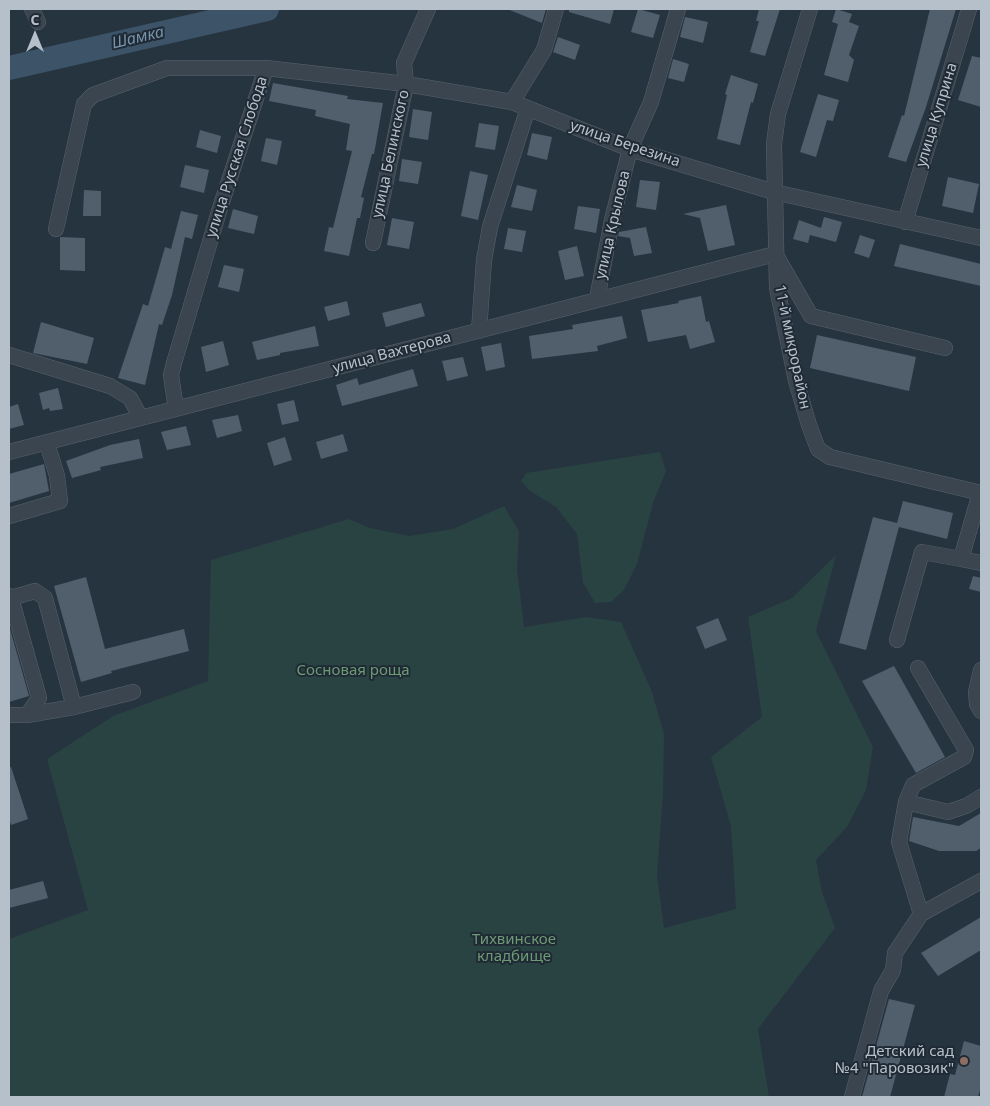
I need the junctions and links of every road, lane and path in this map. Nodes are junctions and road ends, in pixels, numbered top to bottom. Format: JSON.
{"nodes":[{"id":1,"x":428,"y":9,"type":"edge"},
{"id":2,"x":556,"y":9,"type":"edge"},
{"id":3,"x":678,"y":9,"type":"edge"},
{"id":4,"x":810,"y":9,"type":"edge"},
{"id":5,"x":969,"y":9,"type":"edge"},
{"id":6,"x":266,"y":68,"type":"junction"},
{"id":7,"x":406,"y":84,"type":"junction"},
{"id":8,"x":512,"y":102,"type":"junction"},
{"id":9,"x":528,"y":108,"type":"junction"},
{"id":10,"x":630,"y":149,"type":"junction"},
{"id":11,"x":774,"y":192,"type":"junction"},
{"id":12,"x":905,"y":222,"type":"junction"},
{"id":13,"x":56,"y":229,"type":"dead end"},
{"id":14,"x":981,"y":238,"type":"edge"},
{"id":15,"x":373,"y":244,"type":"dead end"},
{"id":16,"x":775,"y":254,"type":"junction"},
{"id":17,"x":597,"y":299,"type":"junction"},
{"id":18,"x":479,"y":331,"type":"junction"},
{"id":19,"x":945,"y":348,"type":"dead end"},
{"id":20,"x":9,"y":355,"type":"edge"},
{"id":21,"x":176,"y":409,"type":"junction"},
{"id":22,"x":141,"y":418,"type":"junction"},
{"id":23,"x":47,"y":443,"type":"junction"},
{"id":24,"x":9,"y":452,"type":"edge"},
{"id":25,"x":981,"y":493,"type":"edge"},
{"id":26,"x":9,"y":516,"type":"edge"},
{"id":27,"x":961,"y":559,"type":"junction"},
{"id":28,"x":981,"y":564,"type":"edge"},
{"id":29,"x":10,"y":597,"type":"edge"},
{"id":30,"x":896,"y":640,"type":"dead end"},
{"id":31,"x":918,"y":668,"type":"dead end"},
{"id":32,"x":981,"y":670,"type":"edge"},
{"id":33,"x":133,"y":692,"type":"dead end"},
{"id":34,"x":74,"y":707,"type":"junction"},
{"id":35,"x":981,"y":711,"type":"edge"},
{"id":36,"x":9,"y":715,"type":"edge"},
{"id":37,"x":27,"y":715,"type":"junction"},
{"id":38,"x":981,"y":797,"type":"edge"},
{"id":39,"x":906,"y":802,"type":"junction"},
{"id":40,"x":981,"y":881,"type":"edge"},
{"id":41,"x":921,"y":914,"type":"junction"},
{"id":42,"x":852,"y":1097,"type":"edge"}],
"edges":[{"from":1,"to":7,"type":"street","name":"улица Белинского"},
{"from":2,"to":8,"type":"street"},
{"from":3,"to":10,"type":"street","name":"улица Крылова"},
{"from":4,"to":11,"type":"street","name":"11-й микрорайон"},
{"from":5,"to":12,"type":"street","name":"улица Куприна"},
{"from":6,"to":7,"type":"street","name":"улица Березина"},
{"from":6,"to":13,"type":"street","name":"улица Русская Слобода"},
{"from":6,"to":21,"type":"street","name":"улица Русская Слобода"},
{"from":7,"to":8,"type":"street","name":"улица Березина"},
{"from":7,"to":15,"type":"street","name":"улица Белинского"},
{"from":8,"to":9,"type":"street","name":"улица Березина"},
{"from":9,"to":10,"type":"street","name":"улица Березина"},
{"from":9,"to":18,"type":"street"},
{"from":10,"to":11,"type":"street","name":"улица Березина"},
{"from":10,"to":17,"type":"street","name":"улица Крылова"},
{"from":11,"to":12,"type":"street","name":"улица Березина"},
{"from":11,"to":16,"type":"street","name":"11-й микрорайон"},
{"from":12,"to":14,"type":"street","name":"улица Березина"},
{"from":16,"to":17,"type":"street","name":"улица Вахтерова"},
{"from":16,"to":19,"type":"street"},
{"from":16,"to":25,"type":"street","name":"11-й микрорайон"},
{"from":17,"to":18,"type":"street","name":"улица Вахтерова"},
{"from":18,"to":21,"type":"street","name":"улица Вахтерова"},
{"from":20,"to":22,"type":"street"},
{"from":21,"to":22,"type":"street","name":"улица Вахтерова"},
{"from":22,"to":23,"type":"street","name":"улица Вахтерова"},
{"from":23,"to":24,"type":"street","name":"улица Вахтерова"},
{"from":23,"to":26,"type":"street"},
{"from":25,"to":27,"type":"street"},
{"from":27,"to":28,"type":"street"},
{"from":27,"to":30,"type":"street"},
{"from":29,"to":34,"type":"street"},
{"from":29,"to":37,"type":"street"},
{"from":31,"to":39,"type":"street"},
{"from":32,"to":35,"type":"street"},
{"from":33,"to":34,"type":"street"},
{"from":34,"to":37,"type":"street"},
{"from":36,"to":37,"type":"street"},
{"from":38,"to":39,"type":"street"},
{"from":39,"to":41,"type":"street"},
{"from":40,"to":41,"type":"street"},
{"from":41,"to":42,"type":"street"}]}
